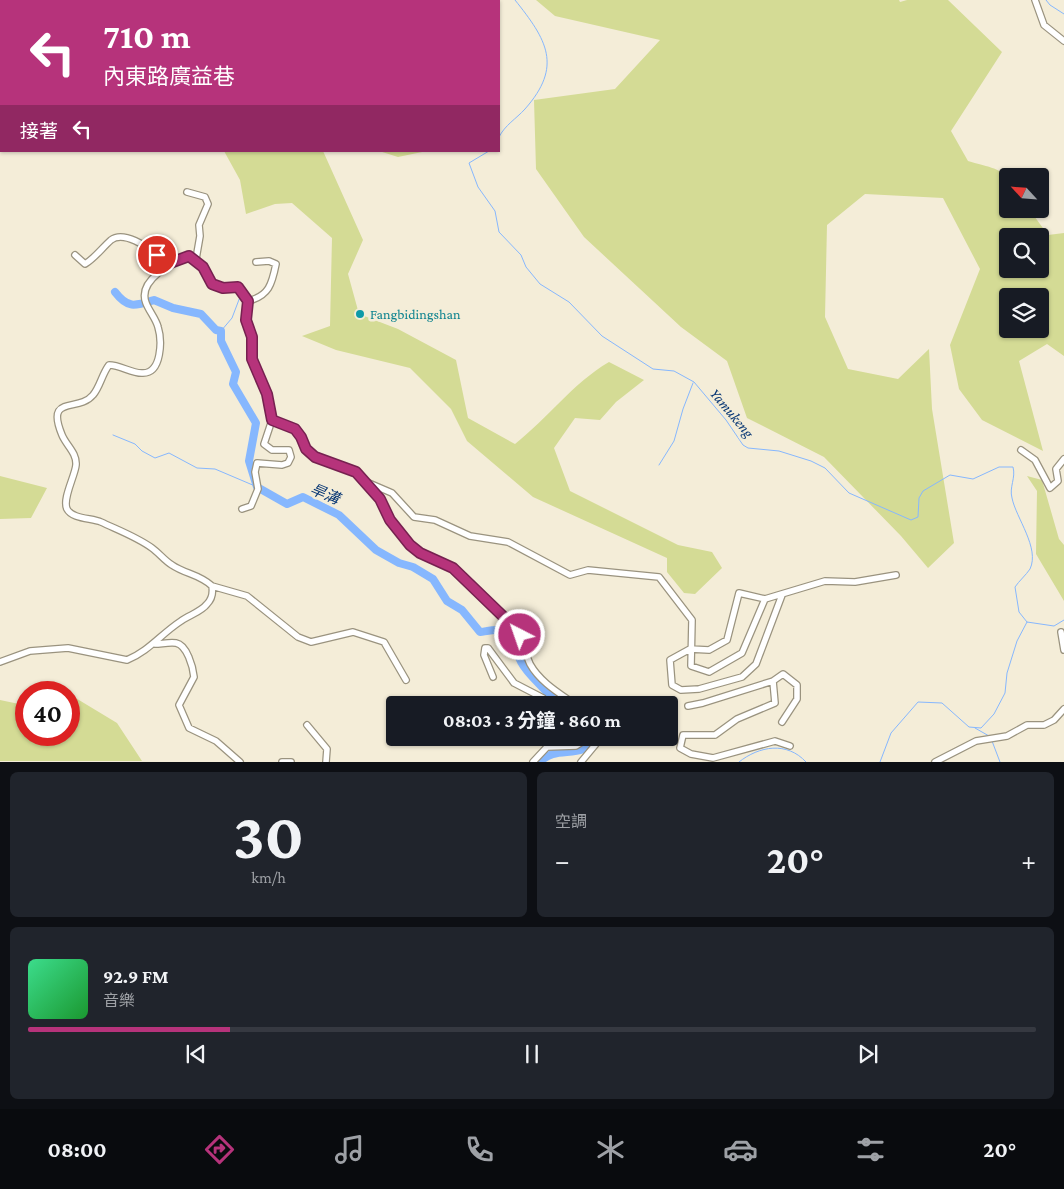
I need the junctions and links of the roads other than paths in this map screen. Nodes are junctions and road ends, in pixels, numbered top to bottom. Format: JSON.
{"nodes":[{"id":1,"x":1035,"y":0,"type":"edge"},
{"id":2,"x":1064,"y":41,"type":"edge"},
{"id":3,"x":187,"y":192,"type":"dead end"},
{"id":4,"x":75,"y":255,"type":"dead end"},
{"id":5,"x":196,"y":259,"type":"junction"},
{"id":6,"x":256,"y":262,"type":"dead end"},
{"id":7,"x":170,"y":263,"type":"junction"},
{"id":8,"x":248,"y":301,"type":"junction"},
{"id":9,"x":272,"y":420,"type":"junction"},
{"id":10,"x":1021,"y":450,"type":"dead end"},
{"id":11,"x":1064,"y":459,"type":"edge"},
{"id":12,"x":363,"y":480,"type":"junction"},
{"id":13,"x":242,"y":509,"type":"dead end"},
{"id":14,"x":896,"y":574,"type":"dead end"},
{"id":15,"x":212,"y":586,"type":"junction"},
{"id":16,"x":782,"y":595,"type":"junction"},
{"id":17,"x":765,"y":599,"type":"junction"},
{"id":18,"x":1061,"y":632,"type":"dead end"},
{"id":19,"x":155,"y":644,"type":"junction"},
{"id":20,"x":690,"y":649,"type":"junction"},
{"id":21,"x":1064,"y":650,"type":"edge"},
{"id":22,"x":0,"y":662,"type":"edge"},
{"id":23,"x":493,"y":677,"type":"dead end"},
{"id":24,"x":406,"y":680,"type":"dead end"},
{"id":25,"x":773,"y":681,"type":"junction"},
{"id":26,"x":539,"y":696,"type":"edge"},
{"id":27,"x":564,"y":696,"type":"edge"},
{"id":28,"x":688,"y":706,"type":"dead end"},
{"id":29,"x":1064,"y":709,"type":"edge"},
{"id":30,"x":782,"y":722,"type":"dead end"},
{"id":31,"x":308,"y":725,"type":"dead end"},
{"id":32,"x":576,"y":746,"type":"edge"},
{"id":33,"x":594,"y":746,"type":"edge"},
{"id":34,"x":790,"y":746,"type":"dead end"},
{"id":35,"x":240,"y":762,"type":"edge"},
{"id":36,"x":282,"y":762,"type":"edge"},
{"id":37,"x":291,"y":762,"type":"edge"},
{"id":38,"x":326,"y":762,"type":"edge"},
{"id":39,"x":533,"y":762,"type":"edge"},
{"id":40,"x":581,"y":762,"type":"edge"},
{"id":41,"x":935,"y":762,"type":"edge"}],
"edges":[{"from":1,"to":2,"type":"street"},
{"from":3,"to":5,"type":"street"},
{"from":4,"to":7,"type":"street"},
{"from":5,"to":7,"type":"street"},
{"from":5,"to":8,"type":"street"},
{"from":6,"to":8,"type":"street"},
{"from":7,"to":15,"type":"street"},
{"from":8,"to":9,"type":"street"},
{"from":9,"to":12,"type":"street"},
{"from":9,"to":13,"type":"street"},
{"from":10,"to":11,"type":"street"},
{"from":12,"to":20,"type":"street"},
{"from":12,"to":27,"type":"street"},
{"from":14,"to":16,"type":"street"},
{"from":15,"to":19,"type":"street"},
{"from":15,"to":24,"type":"street"},
{"from":16,"to":17,"type":"street"},
{"from":16,"to":20,"type":"street"},
{"from":17,"to":20,"type":"street"},
{"from":17,"to":20,"type":"street"},
{"from":18,"to":21,"type":"street"},
{"from":19,"to":22,"type":"street"},
{"from":19,"to":35,"type":"street"},
{"from":23,"to":26,"type":"street"},
{"from":25,"to":28,"type":"street"},
{"from":25,"to":30,"type":"street"},
{"from":25,"to":34,"type":"street"},
{"from":29,"to":41,"type":"street"},
{"from":31,"to":38,"type":"street"},
{"from":32,"to":39,"type":"street"},
{"from":33,"to":40,"type":"street"},
{"from":36,"to":37,"type":"street"}]}
